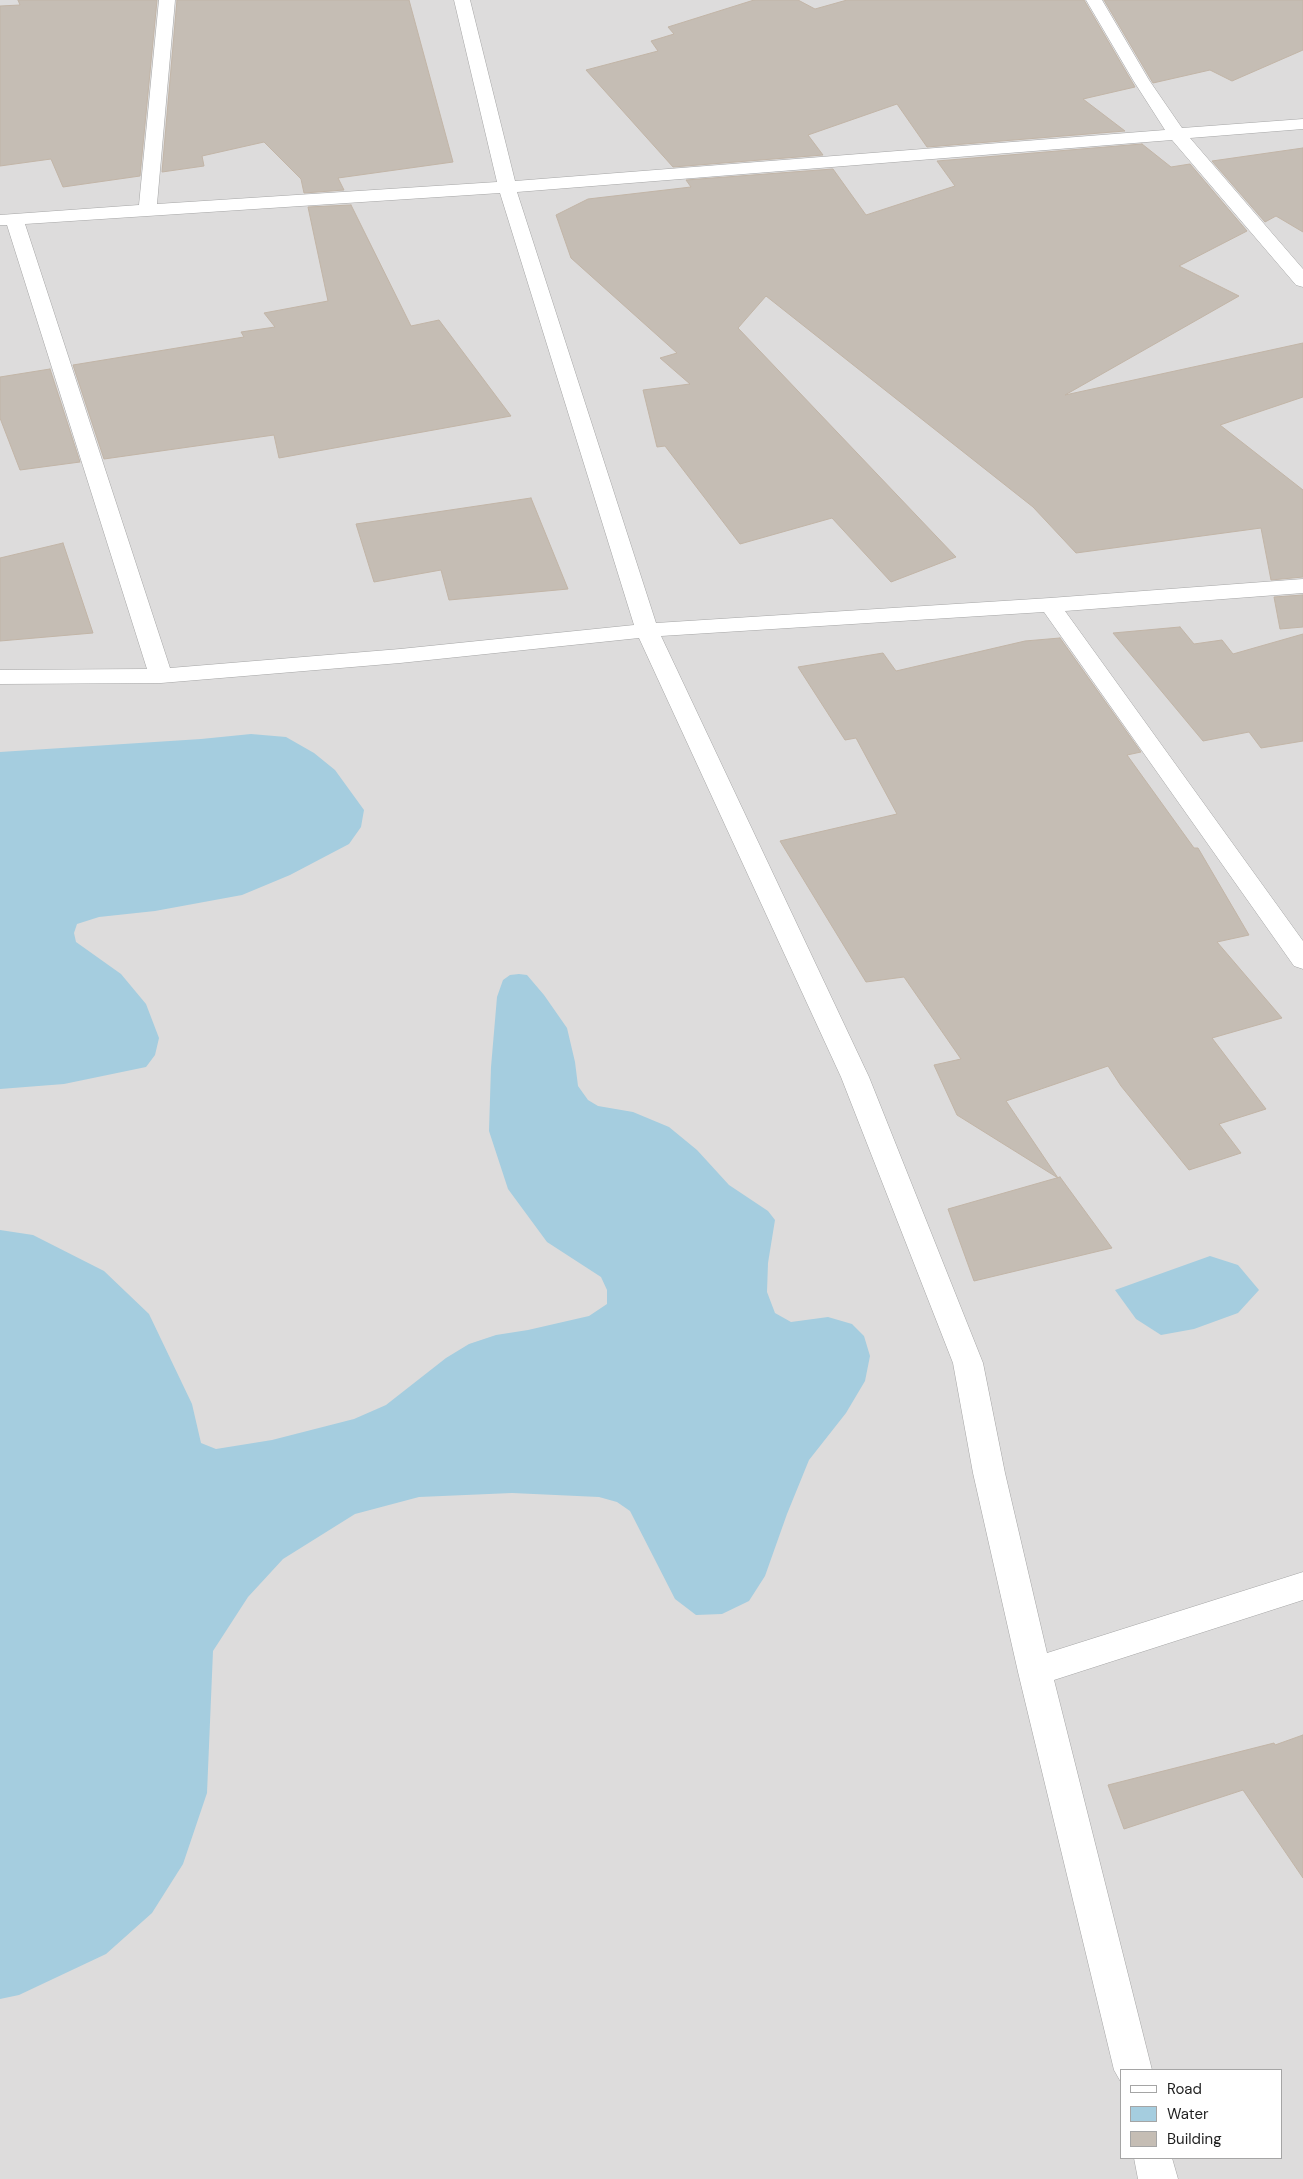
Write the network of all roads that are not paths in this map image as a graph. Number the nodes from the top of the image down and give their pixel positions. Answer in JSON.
{"nodes":[{"id":1,"x":168,"y":0,"type":"edge"},
{"id":2,"x":462,"y":0,"type":"edge"},
{"id":3,"x":1094,"y":0,"type":"edge"},
{"id":4,"x":1303,"y":124,"type":"edge"},
{"id":5,"x":1178,"y":134,"type":"junction"},
{"id":6,"x":506,"y":187,"type":"junction"},
{"id":7,"x":148,"y":209,"type":"junction"},
{"id":8,"x":7,"y":220,"type":"edge"},
{"id":9,"x":1303,"y":281,"type":"edge"},
{"id":10,"x":1303,"y":586,"type":"edge"},
{"id":11,"x":1050,"y":605,"type":"junction"},
{"id":12,"x":647,"y":630,"type":"junction"},
{"id":13,"x":161,"y":676,"type":"junction"},
{"id":14,"x":0,"y":677,"type":"edge"},
{"id":15,"x":1303,"y":960,"type":"edge"},
{"id":16,"x":1303,"y":1586,"type":"edge"},
{"id":17,"x":1035,"y":1672,"type":"junction"},
{"id":18,"x":1133,"y":2069,"type":"edge"},
{"id":19,"x":1154,"y":2159,"type":"edge"},
{"id":20,"x":1158,"y":2179,"type":"edge"}],
"edges":[{"from":1,"to":7,"type":"street"},
{"from":2,"to":6,"type":"street"},
{"from":3,"to":5,"type":"street"},
{"from":4,"to":5,"type":"street"},
{"from":5,"to":6,"type":"street"},
{"from":5,"to":9,"type":"street"},
{"from":6,"to":7,"type":"street"},
{"from":6,"to":12,"type":"street"},
{"from":7,"to":8,"type":"street"},
{"from":8,"to":13,"type":"street"},
{"from":10,"to":11,"type":"street"},
{"from":11,"to":12,"type":"street"},
{"from":11,"to":15,"type":"street"},
{"from":12,"to":13,"type":"street"},
{"from":12,"to":17,"type":"street"},
{"from":13,"to":14,"type":"street"},
{"from":16,"to":17,"type":"street"},
{"from":17,"to":18,"type":"street"},
{"from":19,"to":20,"type":"street"}]}
